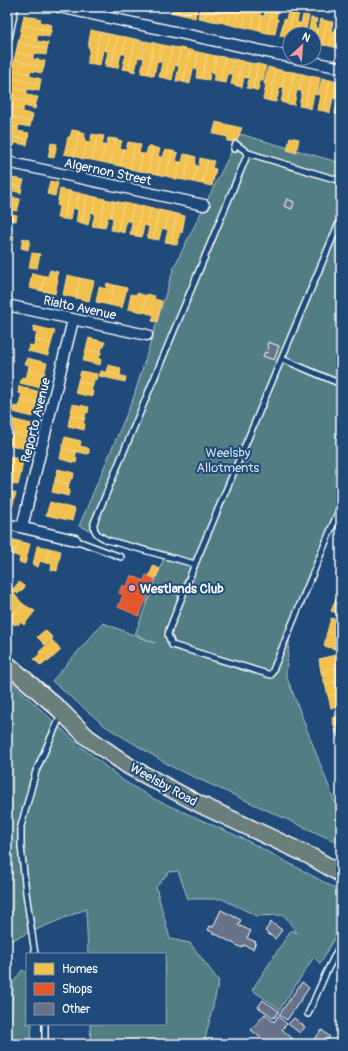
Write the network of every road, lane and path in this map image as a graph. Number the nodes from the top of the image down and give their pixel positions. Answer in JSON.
{"nodes":[{"id":1,"x":13,"y":7,"type":"edge"},
{"id":2,"x":59,"y":7,"type":"edge"},
{"id":3,"x":7,"y":36,"type":"edge"},
{"id":4,"x":282,"y":55,"type":"edge"},
{"id":5,"x":322,"y":64,"type":"edge"},
{"id":6,"x":341,"y":68,"type":"edge"},
{"id":7,"x":234,"y":149,"type":"dead end"},
{"id":8,"x":248,"y":153,"type":"junction"},
{"id":9,"x":7,"y":162,"type":"edge"},
{"id":10,"x":341,"y":181,"type":"edge"},
{"id":11,"x":204,"y":205,"type":"dead end"},
{"id":12,"x":341,"y":218,"type":"edge"},
{"id":13,"x":7,"y":305,"type":"edge"},
{"id":14,"x":72,"y":320,"type":"junction"},
{"id":15,"x":147,"y":335,"type":"dead end"},
{"id":16,"x":282,"y":359,"type":"junction"},
{"id":17,"x":341,"y":384,"type":"edge"},
{"id":18,"x":341,"y":505,"type":"edge"},
{"id":19,"x":7,"y":524,"type":"edge"},
{"id":20,"x":22,"y":527,"type":"junction"},
{"id":21,"x":75,"y":540,"type":"joint"},
{"id":22,"x":121,"y":557,"type":"dead end"},
{"id":23,"x":195,"y":564,"type":"junction"},
{"id":24,"x":7,"y":664,"type":"edge"},
{"id":25,"x":62,"y":713,"type":"junction"},
{"id":26,"x":341,"y":874,"type":"edge"},
{"id":27,"x":341,"y":943,"type":"edge"},
{"id":28,"x":35,"y":953,"type":"edge"},
{"id":29,"x":308,"y":1014,"type":"dead end"},
{"id":30,"x":45,"y":1025,"type":"edge"},
{"id":31,"x":45,"y":1044,"type":"edge"}],
"edges":[{"from":1,"to":3,"type":"street"},
{"from":2,"to":4,"type":"street"},
{"from":5,"to":6,"type":"street"},
{"from":7,"to":8,"type":"lane"},
{"from":8,"to":10,"type":"lane"},
{"from":8,"to":23,"type":"lane"},
{"from":9,"to":11,"type":"street","name":"Algernon Street"},
{"from":12,"to":16,"type":"lane"},
{"from":13,"to":14,"type":"street","name":"Rialto Avenue"},
{"from":14,"to":15,"type":"street","name":"Rialto Avenue"},
{"from":14,"to":20,"type":"street","name":"Reporto Avenue"},
{"from":16,"to":17,"type":"lane"},
{"from":16,"to":23,"type":"lane"},
{"from":18,"to":23,"type":"lane"},
{"from":19,"to":20,"type":"street"},
{"from":20,"to":21,"type":"street"},
{"from":21,"to":22,"type":"lane"},
{"from":24,"to":25,"type":"main road","name":"Weelsby Road"},
{"from":25,"to":26,"type":"main road","name":"Weelsby Road"},
{"from":25,"to":28,"type":"lane"},
{"from":27,"to":29,"type":"lane"},
{"from":30,"to":31,"type":"lane"}]}
